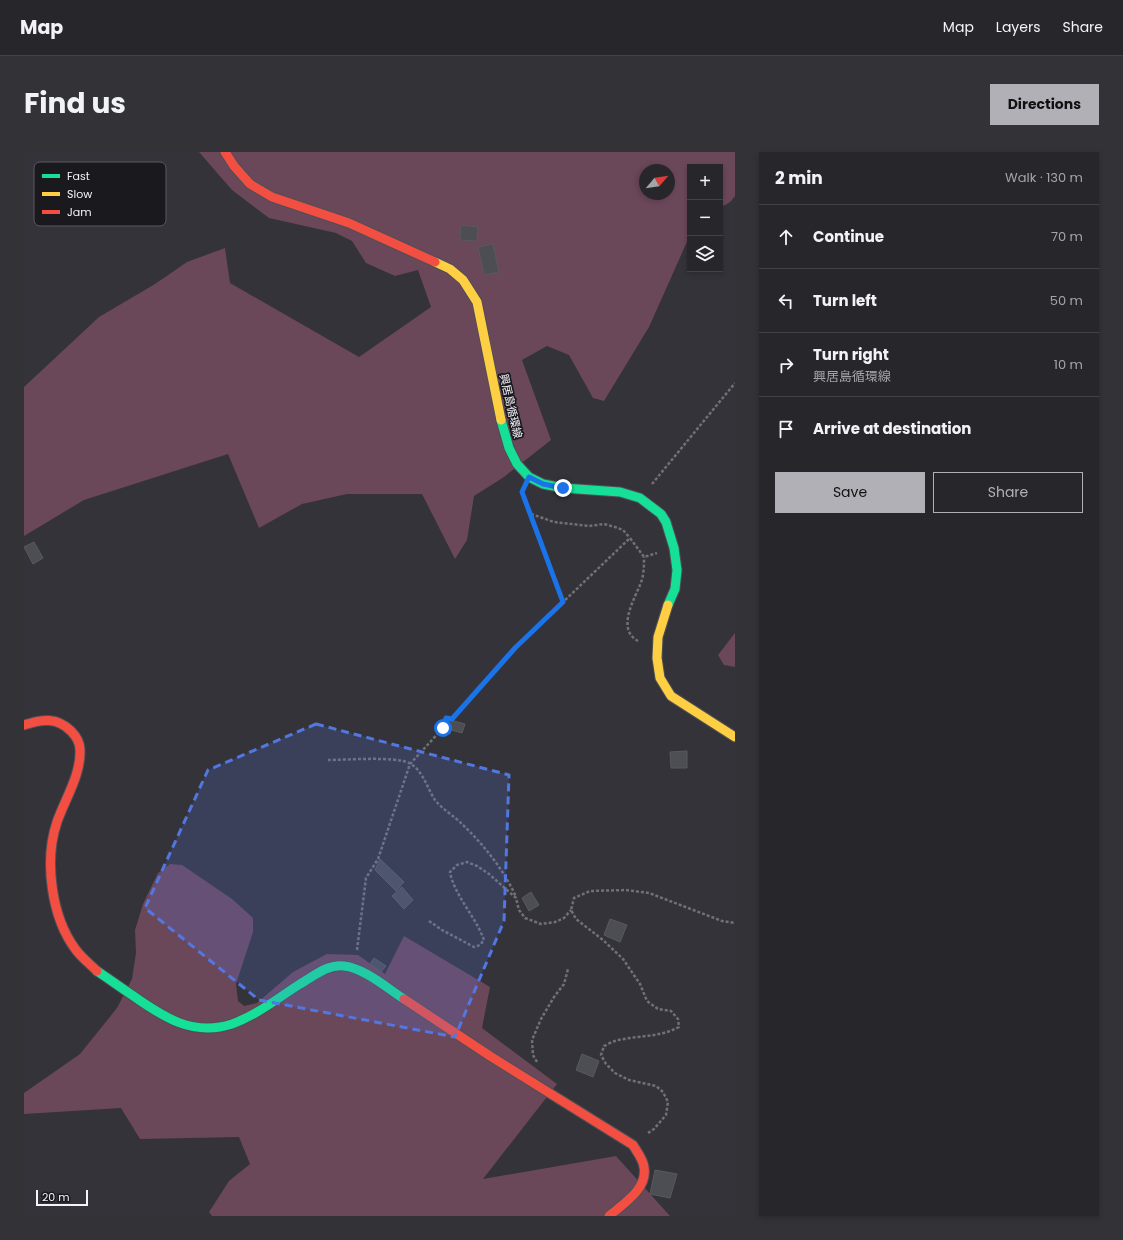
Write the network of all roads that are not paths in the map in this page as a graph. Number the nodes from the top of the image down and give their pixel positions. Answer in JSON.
{"nodes":[{"id":1,"x":225,"y":152,"type":"edge"},
{"id":2,"x":24,"y":725,"type":"edge"},
{"id":3,"x":735,"y":737,"type":"edge"},
{"id":4,"x":609,"y":1216,"type":"edge"}],
"edges":[{"from":1,"to":3,"type":"street","name":"興居島循環線"},
{"from":2,"to":4,"type":"street"}]}
